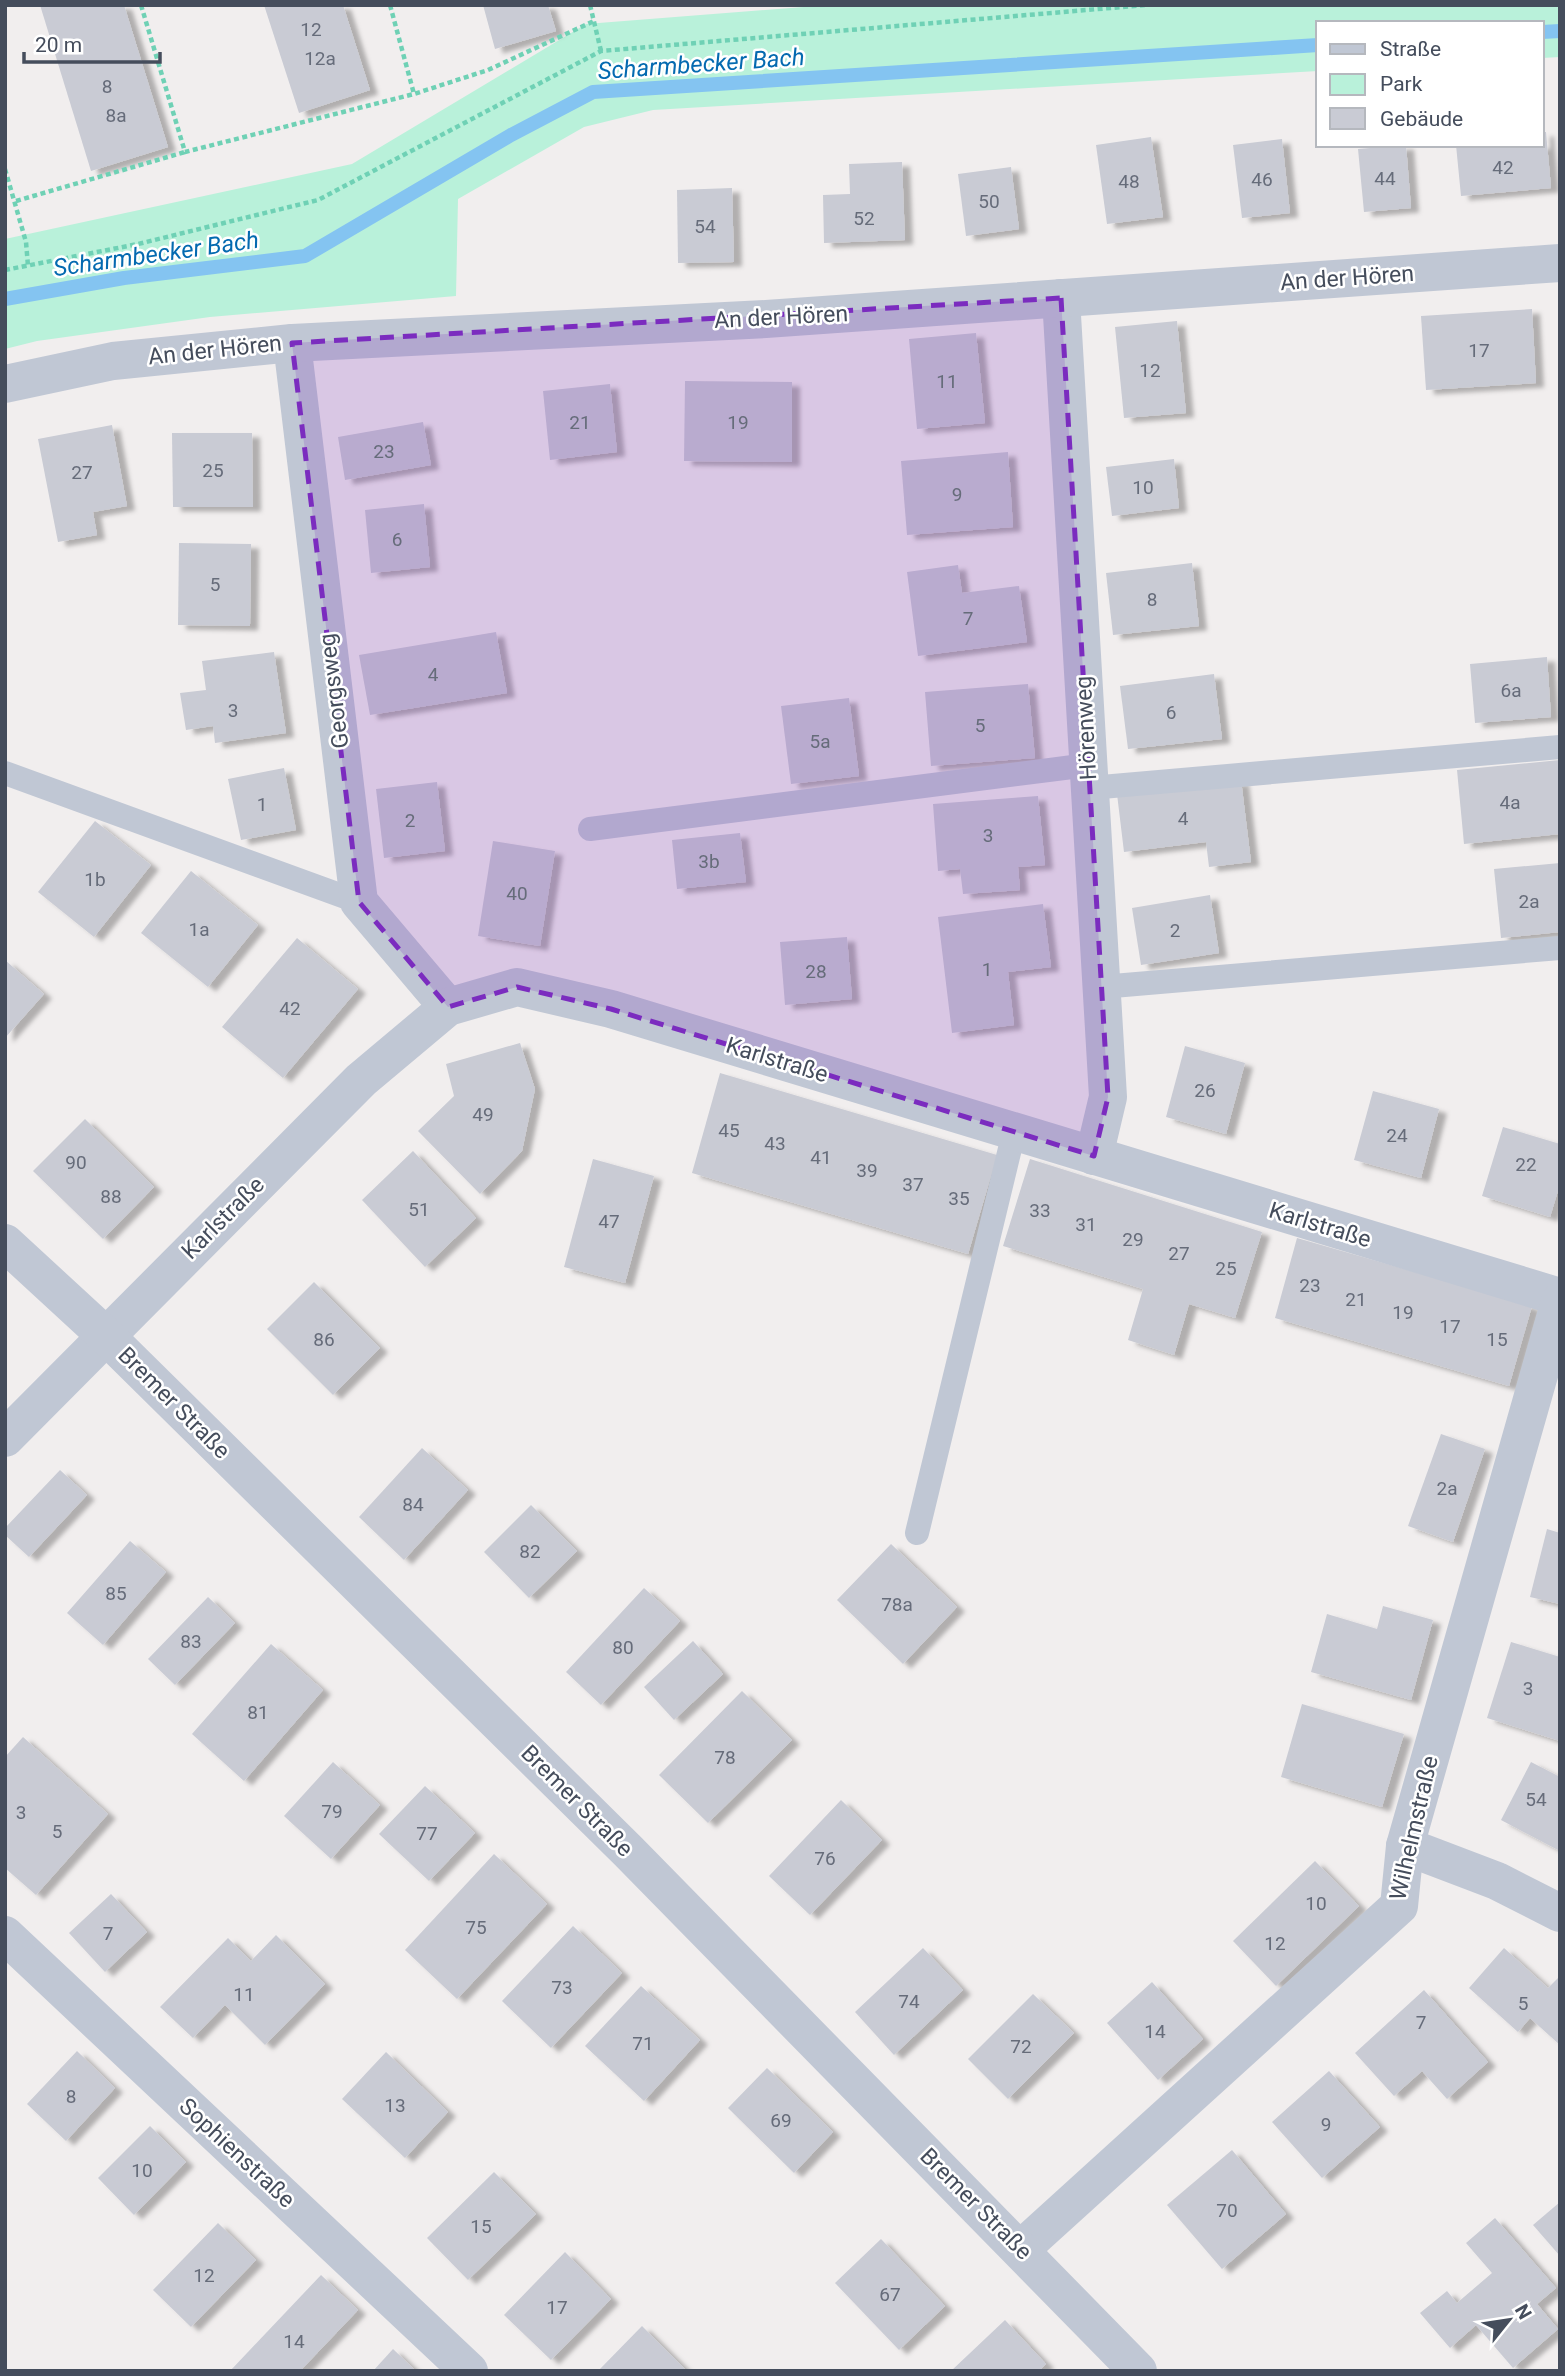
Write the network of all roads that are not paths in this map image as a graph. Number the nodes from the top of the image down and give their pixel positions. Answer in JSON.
{"nodes":[{"id":1,"x":1560,"y":263,"type":"edge"},
{"id":2,"x":1061,"y":299,"type":"junction"},
{"id":3,"x":292,"y":342,"type":"junction"},
{"id":4,"x":5,"y":384,"type":"edge"},
{"id":5,"x":1560,"y":747,"type":"edge"},
{"id":6,"x":5,"y":773,"type":"edge"},
{"id":7,"x":1089,"y":776,"type":"junction"},
{"id":8,"x":590,"y":830,"type":"dead end"},
{"id":9,"x":359,"y":902,"type":"junction"},
{"id":10,"x":1560,"y":948,"type":"edge"},
{"id":11,"x":1101,"y":987,"type":"junction"},
{"id":12,"x":448,"y":1007,"type":"junction"},
{"id":13,"x":1014,"y":1132,"type":"junction"},
{"id":14,"x":1094,"y":1156,"type":"junction"},
{"id":15,"x":5,"y":1243,"type":"edge"},
{"id":16,"x":1560,"y":1299,"type":"edge"},
{"id":17,"x":106,"y":1336,"type":"junction"},
{"id":18,"x":5,"y":1438,"type":"edge"},
{"id":19,"x":917,"y":1533,"type":"dead end"},
{"id":20,"x":1405,"y":1846,"type":"junction"},
{"id":21,"x":1560,"y":1913,"type":"edge"},
{"id":22,"x":5,"y":1935,"type":"edge"},
{"id":23,"x":1021,"y":2249,"type":"junction"},
{"id":24,"x":469,"y":2371,"type":"edge"},
{"id":25,"x":1138,"y":2371,"type":"edge"}],
"edges":[{"from":1,"to":2,"type":"street","name":"An der Hören"},
{"from":2,"to":3,"type":"street","name":"An der Hören"},
{"from":2,"to":7,"type":"street","name":"Hörenweg"},
{"from":3,"to":4,"type":"street","name":"An der Hören"},
{"from":3,"to":9,"type":"street","name":"Georgsweg"},
{"from":5,"to":7,"type":"lane"},
{"from":6,"to":9,"type":"lane"},
{"from":7,"to":8,"type":"lane"},
{"from":7,"to":11,"type":"street","name":"Hörenweg"},
{"from":9,"to":12,"type":"street"},
{"from":10,"to":11,"type":"lane"},
{"from":11,"to":14,"type":"street","name":"Hörenweg"},
{"from":12,"to":13,"type":"street","name":"Karlstraße"},
{"from":12,"to":17,"type":"street","name":"Karlstraße"},
{"from":13,"to":14,"type":"street","name":"Karlstraße"},
{"from":13,"to":19,"type":"lane"},
{"from":14,"to":16,"type":"street","name":"Karlstraße"},
{"from":15,"to":17,"type":"street","name":"Bremer Straße"},
{"from":16,"to":20,"type":"street","name":"Wilhelmstraße"},
{"from":17,"to":18,"type":"street","name":"Karlstraße"},
{"from":17,"to":23,"type":"street","name":"Bremer Straße"},
{"from":20,"to":21,"type":"street"},
{"from":20,"to":23,"type":"street","name":"Wilhelmstraße"},
{"from":22,"to":24,"type":"street","name":"Sophienstraße"},
{"from":23,"to":25,"type":"street","name":"Bremer Straße"}]}
